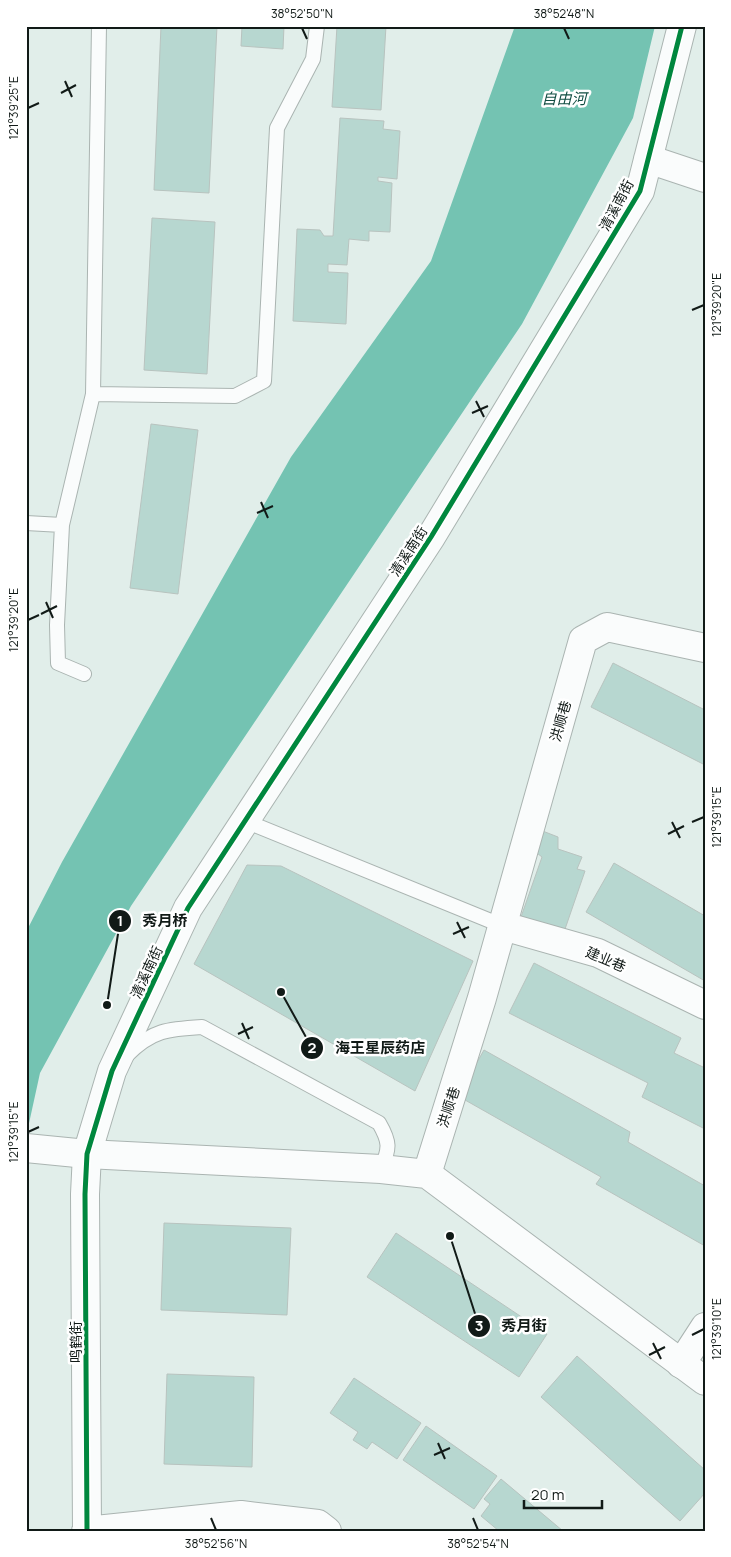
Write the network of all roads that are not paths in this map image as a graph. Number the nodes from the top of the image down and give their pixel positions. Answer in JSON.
{"nodes":[{"id":1,"x":99,"y":26,"type":"edge"},
{"id":2,"x":316,"y":26,"type":"edge"},
{"id":3,"x":682,"y":26,"type":"edge"},
{"id":4,"x":648,"y":159,"type":"junction"},
{"id":5,"x":705,"y":178,"type":"edge"},
{"id":6,"x":93,"y":394,"type":"junction"},
{"id":7,"x":26,"y":523,"type":"edge"},
{"id":8,"x":62,"y":525,"type":"junction"},
{"id":9,"x":705,"y":648,"type":"edge"},
{"id":10,"x":84,"y":674,"type":"dead end"},
{"id":11,"x":245,"y":821,"type":"junction"},
{"id":12,"x":503,"y":926,"type":"junction"},
{"id":13,"x":705,"y":1005,"type":"edge"},
{"id":14,"x":112,"y":1070,"type":"junction"},
{"id":15,"x":32,"y":1148,"type":"edge"},
{"id":16,"x":87,"y":1154,"type":"junction"},
{"id":17,"x":381,"y":1168,"type":"junction"},
{"id":18,"x":427,"y":1174,"type":"junction"},
{"id":19,"x":705,"y":1327,"type":"edge"},
{"id":20,"x":681,"y":1364,"type":"junction"},
{"id":21,"x":705,"y":1381,"type":"edge"},
{"id":22,"x":241,"y":1523,"type":"edge"},
{"id":23,"x":87,"y":1531,"type":"edge"},
{"id":24,"x":327,"y":1531,"type":"edge"}],
"edges":[{"from":1,"to":6,"type":"lane"},
{"from":2,"to":6,"type":"lane"},
{"from":3,"to":4,"type":"street","name":"清溪南街"},
{"from":4,"to":5,"type":"street"},
{"from":4,"to":11,"type":"street","name":"清溪南街"},
{"from":6,"to":8,"type":"lane"},
{"from":7,"to":8,"type":"lane"},
{"from":8,"to":10,"type":"lane"},
{"from":9,"to":12,"type":"street","name":"洪顺巷"},
{"from":11,"to":12,"type":"lane"},
{"from":11,"to":14,"type":"street","name":"清溪南街"},
{"from":12,"to":13,"type":"street","name":"建业巷"},
{"from":12,"to":18,"type":"street","name":"洪顺巷"},
{"from":14,"to":16,"type":"street","name":"清溪南街"},
{"from":14,"to":17,"type":"lane"},
{"from":15,"to":16,"type":"street"},
{"from":16,"to":17,"type":"street"},
{"from":16,"to":23,"type":"street","name":"鸣鹤街"},
{"from":17,"to":18,"type":"street"},
{"from":18,"to":20,"type":"street"},
{"from":19,"to":20,"type":"street"},
{"from":20,"to":21,"type":"street"},
{"from":22,"to":23,"type":"street"},
{"from":22,"to":24,"type":"street"}]}
